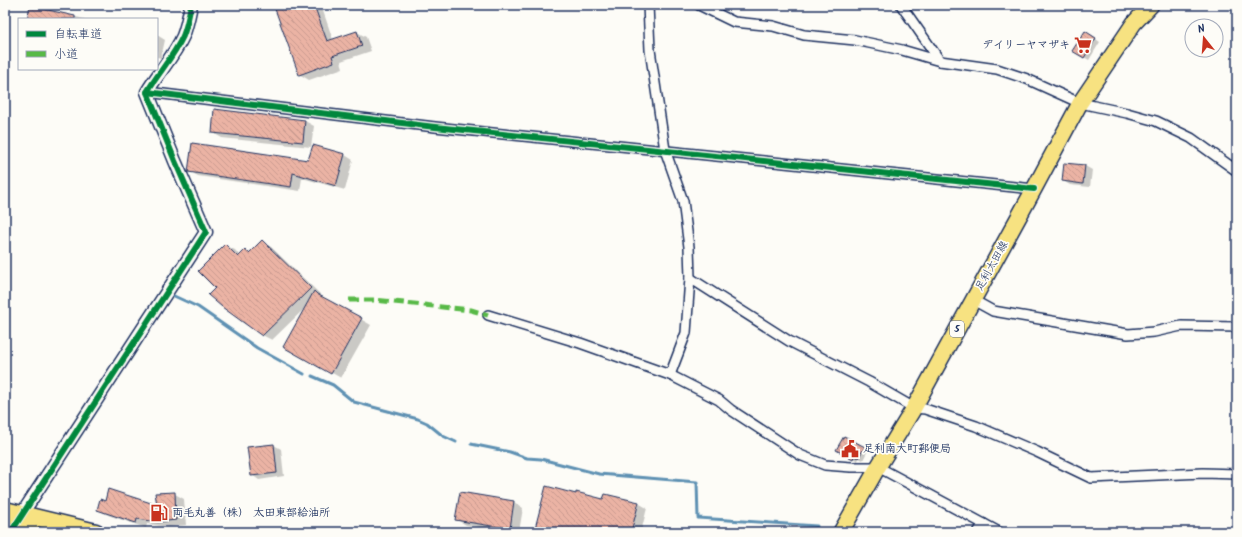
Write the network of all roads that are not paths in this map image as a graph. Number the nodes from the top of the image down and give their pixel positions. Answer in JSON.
{"nodes":[{"id":1,"x":192,"y":5,"type":"edge"},
{"id":2,"x":648,"y":5,"type":"edge"},
{"id":3,"x":699,"y":5,"type":"edge"},
{"id":4,"x":901,"y":5,"type":"edge"},
{"id":5,"x":1151,"y":5,"type":"edge"},
{"id":6,"x":940,"y":61,"type":"junction"},
{"id":7,"x":147,"y":92,"type":"junction"},
{"id":8,"x":1080,"y":103,"type":"junction"},
{"id":9,"x":665,"y":150,"type":"junction"},
{"id":10,"x":1237,"y":171,"type":"edge"},
{"id":11,"x":1034,"y":189,"type":"junction"},
{"id":12,"x":690,"y":278,"type":"junction"},
{"id":13,"x":973,"y":300,"type":"junction"},
{"id":14,"x":488,"y":316,"type":"dead end"},
{"id":15,"x":1237,"y":326,"type":"edge"},
{"id":16,"x":670,"y":375,"type":"junction"},
{"id":17,"x":914,"y":408,"type":"junction"},
{"id":18,"x":878,"y":467,"type":"junction"},
{"id":19,"x":1237,"y":474,"type":"edge"},
{"id":20,"x":5,"y":510,"type":"edge"},
{"id":21,"x":23,"y":514,"type":"junction"},
{"id":22,"x":984,"y":524,"type":"junction"},
{"id":23,"x":10,"y":528,"type":"edge"},
{"id":24,"x":32,"y":532,"type":"edge"},
{"id":25,"x":96,"y":532,"type":"edge"},
{"id":26,"x":841,"y":532,"type":"edge"},
{"id":27,"x":978,"y":532,"type":"edge"},
{"id":28,"x":999,"y":532,"type":"edge"}],
"edges":[{"from":1,"to":7,"type":"street"},
{"from":2,"to":9,"type":"street"},
{"from":3,"to":6,"type":"street"},
{"from":4,"to":6,"type":"street"},
{"from":5,"to":8,"type":"main road","name":"足利太田線","number":"5"},
{"from":6,"to":8,"type":"street"},
{"from":7,"to":9,"type":"street"},
{"from":7,"to":21,"type":"street"},
{"from":8,"to":10,"type":"street"},
{"from":8,"to":11,"type":"main road","name":"足利太田線","number":"5"},
{"from":9,"to":11,"type":"street"},
{"from":9,"to":12,"type":"street"},
{"from":11,"to":13,"type":"main road","name":"足利太田線","number":"5"},
{"from":12,"to":16,"type":"street"},
{"from":12,"to":17,"type":"street"},
{"from":13,"to":15,"type":"street"},
{"from":13,"to":17,"type":"main road","name":"足利太田線","number":"5"},
{"from":14,"to":16,"type":"street"},
{"from":16,"to":18,"type":"street"},
{"from":17,"to":18,"type":"main road","name":"足利太田線","number":"5"},
{"from":17,"to":19,"type":"street"},
{"from":18,"to":22,"type":"street"},
{"from":18,"to":26,"type":"main road","name":"足利太田線","number":"5"},
{"from":20,"to":21,"type":"highway"},
{"from":21,"to":23,"type":"street"},
{"from":21,"to":25,"type":"highway"},
{"from":22,"to":27,"type":"street"},
{"from":22,"to":28,"type":"street"},
{"from":23,"to":24,"type":"highway"}]}
